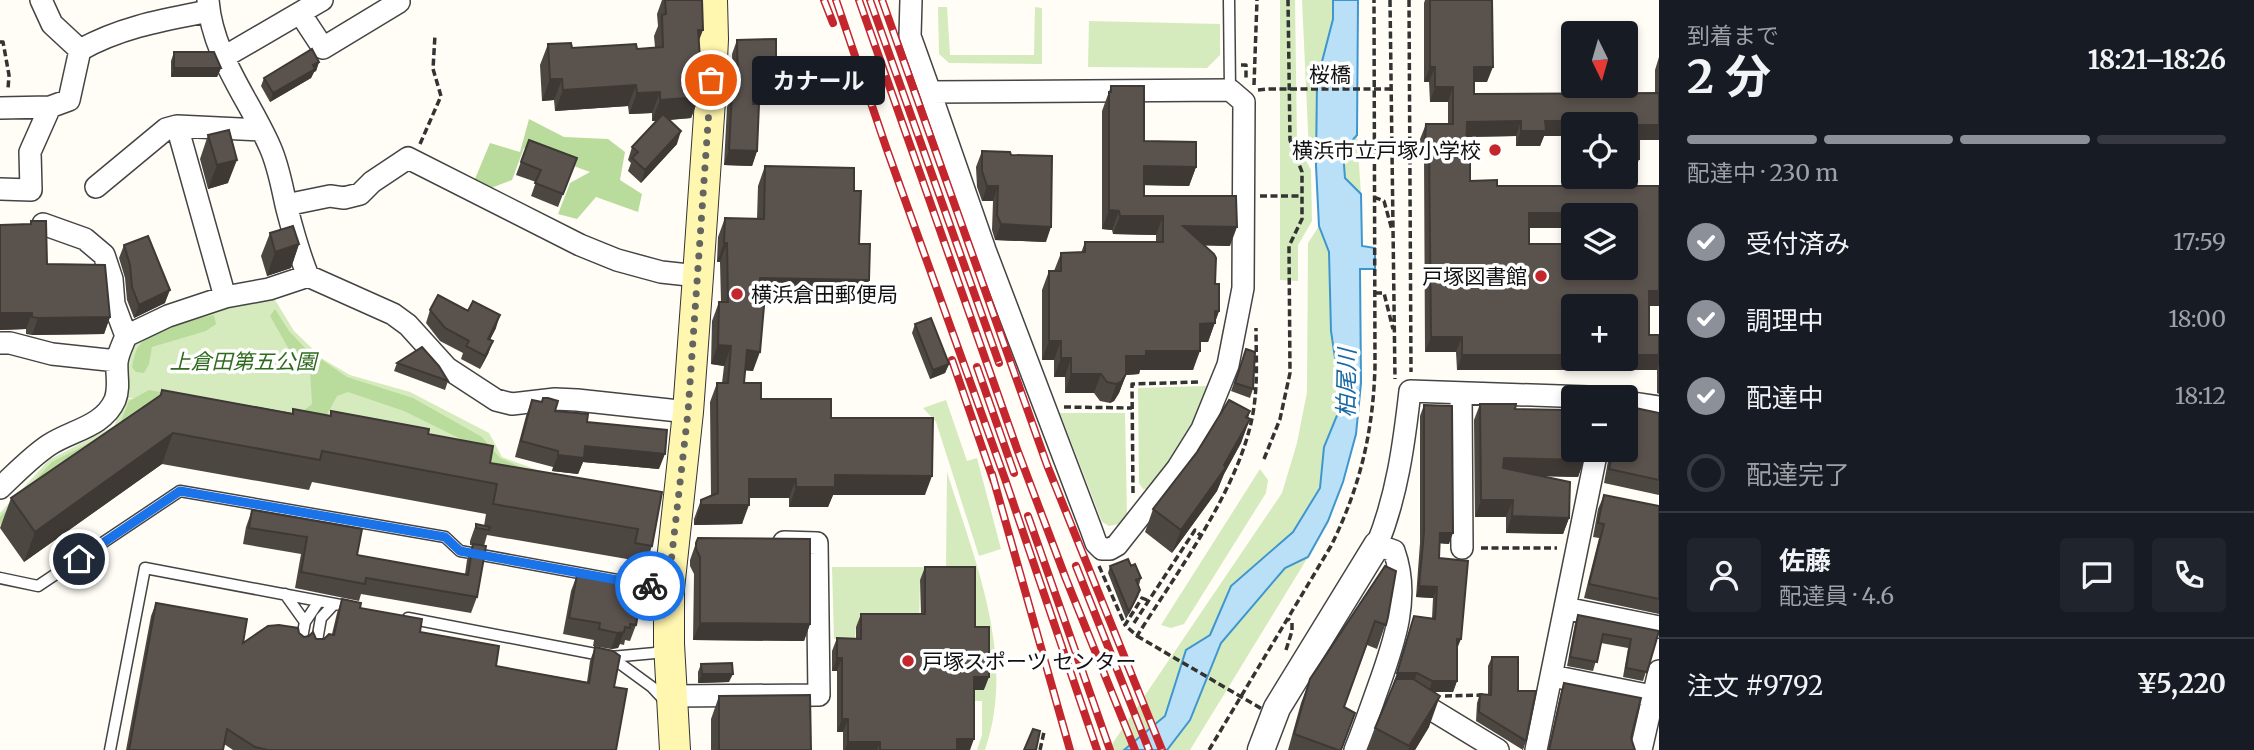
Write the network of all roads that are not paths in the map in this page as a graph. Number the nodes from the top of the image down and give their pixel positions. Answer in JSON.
{"nodes":[{"id":1,"x":41,"y":0,"type":"edge"},
{"id":2,"x":322,"y":0,"type":"edge"},
{"id":3,"x":398,"y":0,"type":"edge"},
{"id":4,"x":712,"y":0,"type":"edge"},
{"id":5,"x":896,"y":0,"type":"edge"},
{"id":6,"x":911,"y":0,"type":"edge"},
{"id":7,"x":1229,"y":0,"type":"edge"},
{"id":8,"x":208,"y":5,"type":"edge"},
{"id":9,"x":300,"y":13,"type":"junction"},
{"id":10,"x":910,"y":36,"type":"junction"},
{"id":11,"x":80,"y":50,"type":"junction"},
{"id":12,"x":223,"y":57,"type":"junction"},
{"id":13,"x":1230,"y":90,"type":"junction"},
{"id":14,"x":930,"y":92,"type":"junction"},
{"id":15,"x":50,"y":107,"type":"junction"},
{"id":16,"x":4,"y":108,"type":"edge"},
{"id":17,"x":177,"y":126,"type":"junction"},
{"id":18,"x":261,"y":130,"type":"junction"},
{"id":19,"x":96,"y":187,"type":"dead end"},
{"id":20,"x":0,"y":189,"type":"edge"},
{"id":21,"x":286,"y":205,"type":"junction"},
{"id":22,"x":43,"y":224,"type":"edge"},
{"id":23,"x":308,"y":276,"type":"junction"},
{"id":24,"x":698,"y":276,"type":"junction"},
{"id":25,"x":225,"y":297,"type":"junction"},
{"id":26,"x":126,"y":336,"type":"junction"},
{"id":27,"x":0,"y":343,"type":"edge"},
{"id":28,"x":117,"y":361,"type":"junction"},
{"id":29,"x":1461,"y":393,"type":"junction"},
{"id":30,"x":1561,"y":396,"type":"edge"},
{"id":31,"x":1638,"y":404,"type":"edge"},
{"id":32,"x":1659,"y":407,"type":"edge"},
{"id":33,"x":688,"y":412,"type":"junction"},
{"id":34,"x":1595,"y":462,"type":"edge"},
{"id":35,"x":0,"y":488,"type":"edge"},
{"id":36,"x":1588,"y":494,"type":"junction"},
{"id":37,"x":1611,"y":498,"type":"edge"},
{"id":38,"x":764,"y":542,"type":"edge"},
{"id":39,"x":1377,"y":545,"type":"junction"},
{"id":40,"x":1462,"y":548,"type":"road end"},
{"id":41,"x":0,"y":578,"type":"edge"},
{"id":42,"x":668,"y":589,"type":"junction"},
{"id":43,"x":285,"y":594,"type":"junction"},
{"id":44,"x":319,"y":601,"type":"junction"},
{"id":45,"x":334,"y":604,"type":"junction"},
{"id":46,"x":1565,"y":608,"type":"junction"},
{"id":47,"x":360,"y":609,"type":"edge"},
{"id":48,"x":400,"y":616,"type":"edge"},
{"id":49,"x":305,"y":622,"type":"junction"},
{"id":50,"x":1659,"y":627,"type":"edge"},
{"id":51,"x":301,"y":643,"type":"edge"},
{"id":52,"x":668,"y":644,"type":"junction"},
{"id":53,"x":316,"y":646,"type":"edge"},
{"id":54,"x":611,"y":657,"type":"junction"},
{"id":55,"x":1659,"y":671,"type":"edge"},
{"id":56,"x":1552,"y":676,"type":"junction"},
{"id":57,"x":1652,"y":696,"type":"junction"},
{"id":58,"x":1374,"y":697,"type":"junction"},
{"id":59,"x":672,"y":707,"type":"junction"},
{"id":60,"x":110,"y":750,"type":"edge"},
{"id":61,"x":675,"y":750,"type":"edge"},
{"id":62,"x":1261,"y":750,"type":"edge"},
{"id":63,"x":1355,"y":750,"type":"edge"},
{"id":64,"x":1498,"y":750,"type":"edge"},
{"id":65,"x":1536,"y":750,"type":"edge"},
{"id":66,"x":1641,"y":750,"type":"edge"}],
"edges":[{"from":1,"to":11,"type":"street"},
{"from":2,"to":9,"type":"street"},
{"from":3,"to":9,"type":"street"},
{"from":4,"to":24,"type":"main road"},
{"from":5,"to":10,"type":"street"},
{"from":6,"to":10,"type":"street"},
{"from":7,"to":13,"type":"lane"},
{"from":8,"to":11,"type":"street"},
{"from":8,"to":12,"type":"street"},
{"from":9,"to":12,"type":"street"},
{"from":10,"to":14,"type":"street"},
{"from":11,"to":15,"type":"street"},
{"from":12,"to":18,"type":"street"},
{"from":13,"to":14,"type":"street"},
{"from":13,"to":14,"type":"street"},
{"from":15,"to":16,"type":"street"},
{"from":15,"to":20,"type":"street"},
{"from":17,"to":18,"type":"street"},
{"from":17,"to":19,"type":"street"},
{"from":17,"to":25,"type":"street"},
{"from":18,"to":21,"type":"street"},
{"from":21,"to":23,"type":"street"},
{"from":21,"to":24,"type":"street"},
{"from":22,"to":26,"type":"street"},
{"from":23,"to":25,"type":"street"},
{"from":23,"to":33,"type":"street"},
{"from":24,"to":33,"type":"main road"},
{"from":25,"to":26,"type":"street"},
{"from":26,"to":28,"type":"street"},
{"from":27,"to":28,"type":"street"},
{"from":28,"to":35,"type":"street"},
{"from":29,"to":30,"type":"street"},
{"from":29,"to":39,"type":"street"},
{"from":29,"to":40,"type":"street"},
{"from":31,"to":32,"type":"street"},
{"from":33,"to":42,"type":"main road"},
{"from":34,"to":36,"type":"street"},
{"from":36,"to":37,"type":"street"},
{"from":36,"to":46,"type":"street"},
{"from":38,"to":59,"type":"street"},
{"from":39,"to":58,"type":"street"},
{"from":39,"to":62,"type":"street"},
{"from":41,"to":42,"type":"lane"},
{"from":42,"to":52,"type":"main road"},
{"from":43,"to":44,"type":"lane"},
{"from":43,"to":49,"type":"lane"},
{"from":43,"to":60,"type":"lane"},
{"from":44,"to":45,"type":"lane"},
{"from":44,"to":49,"type":"lane"},
{"from":45,"to":47,"type":"lane"},
{"from":45,"to":53,"type":"lane"},
{"from":46,"to":50,"type":"street"},
{"from":46,"to":56,"type":"street"},
{"from":48,"to":54,"type":"lane"},
{"from":49,"to":51,"type":"lane"},
{"from":52,"to":54,"type":"lane"},
{"from":52,"to":59,"type":"main road"},
{"from":54,"to":59,"type":"lane"},
{"from":55,"to":57,"type":"street"},
{"from":56,"to":57,"type":"street"},
{"from":56,"to":65,"type":"street"},
{"from":57,"to":66,"type":"street"},
{"from":58,"to":63,"type":"street"},
{"from":58,"to":64,"type":"street"},
{"from":59,"to":61,"type":"main road"}]}
